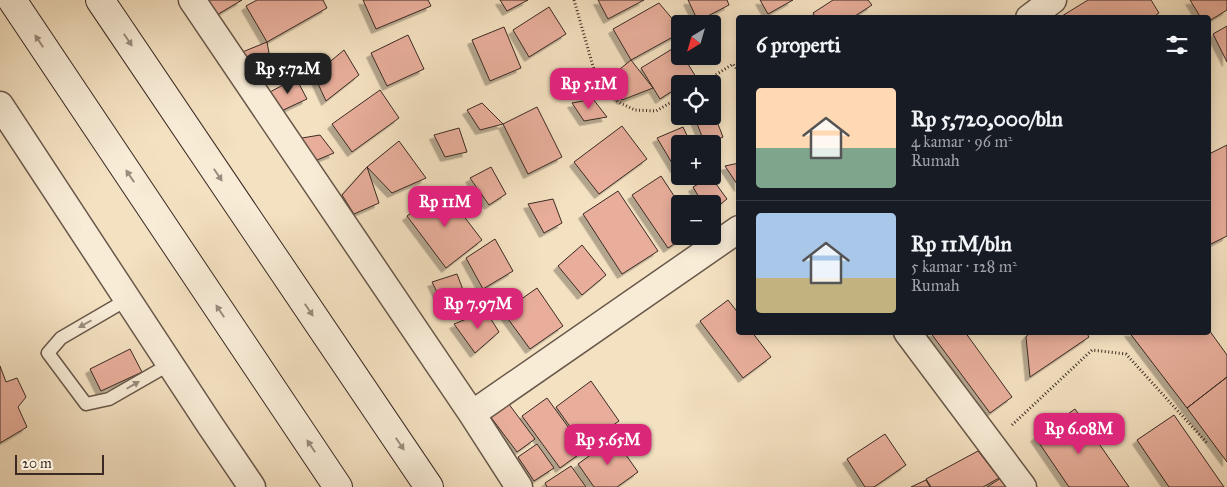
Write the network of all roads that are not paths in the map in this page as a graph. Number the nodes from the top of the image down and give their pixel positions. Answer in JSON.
{"nodes":[{"id":1,"x":12,"y":0,"type":"edge"},
{"id":2,"x":100,"y":0,"type":"edge"},
{"id":3,"x":192,"y":0,"type":"edge"},
{"id":4,"x":1053,"y":0,"type":"edge"},
{"id":5,"x":1033,"y":15,"type":"edge"},
{"id":6,"x":0,"y":105,"type":"edge"},
{"id":7,"x":736,"y":231,"type":"edge"},
{"id":8,"x":128,"y":299,"type":"junction"},
{"id":9,"x":909,"y":335,"type":"edge"},
{"id":10,"x":170,"y":364,"type":"junction"},
{"id":11,"x":472,"y":414,"type":"junction"},
{"id":12,"x":252,"y":487,"type":"edge"},
{"id":13,"x":338,"y":487,"type":"edge"},
{"id":14,"x":429,"y":487,"type":"edge"},
{"id":15,"x":519,"y":487,"type":"edge"},
{"id":16,"x":1023,"y":487,"type":"edge"}],
"edges":[{"from":13,"to":1,"type":"main road","one_way":true},
{"from":2,"to":14,"type":"main road","one_way":true},
{"from":3,"to":11,"type":"street"},
{"from":4,"to":5,"type":"street"},
{"from":6,"to":8,"type":"street"},
{"from":7,"to":11,"type":"street"},
{"from":8,"to":10,"type":"street"},
{"from":8,"to":10,"type":"lane","one_way":true},
{"from":9,"to":16,"type":"street"},
{"from":10,"to":12,"type":"street"},
{"from":11,"to":15,"type":"street"}]}
